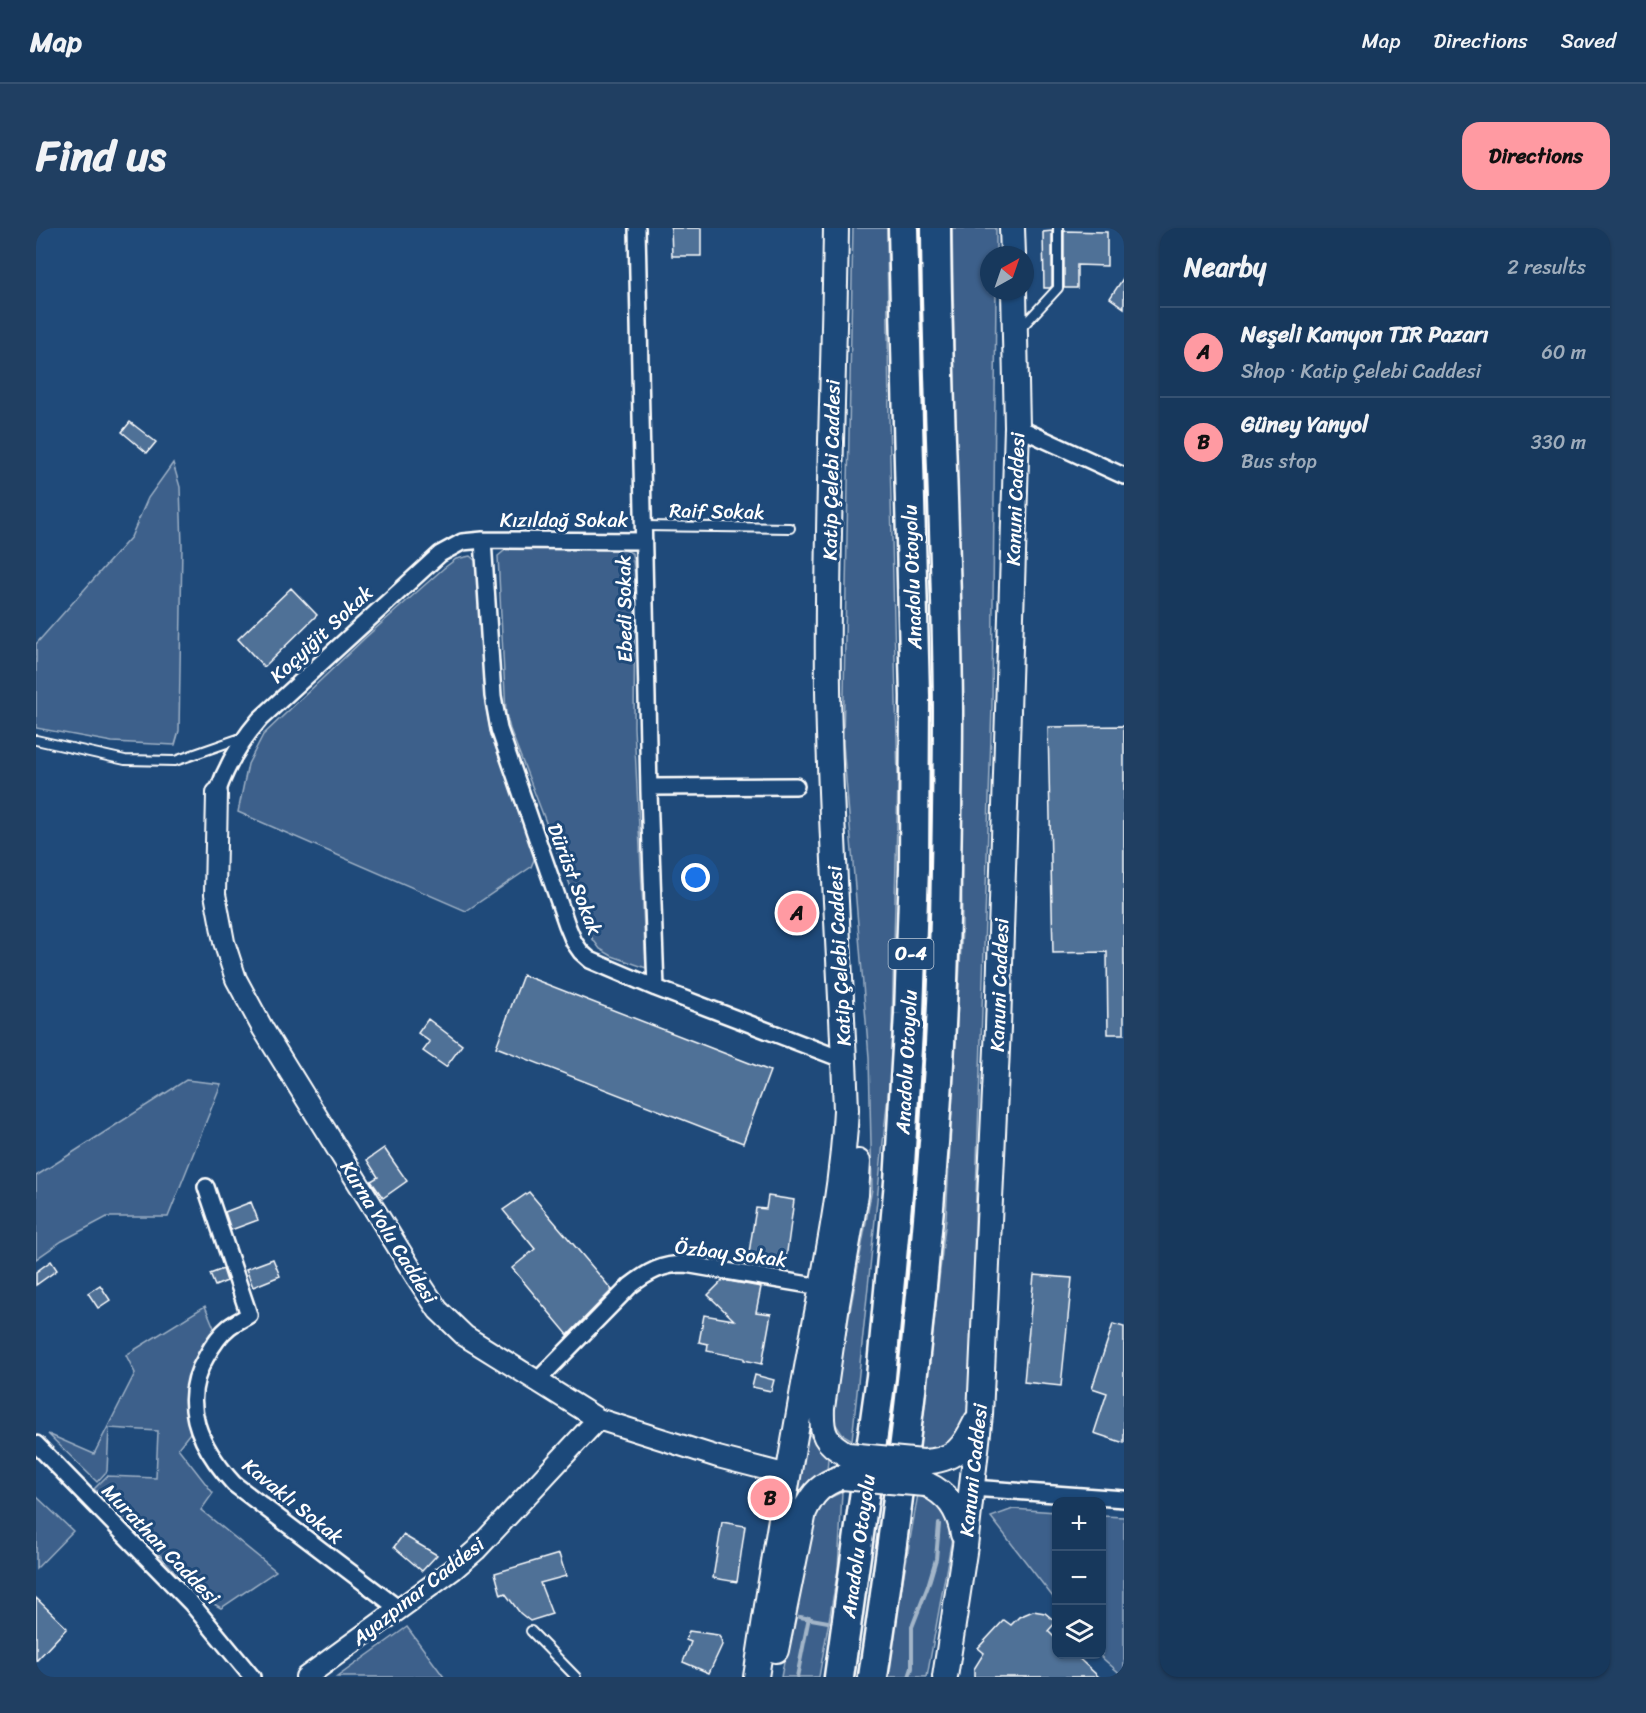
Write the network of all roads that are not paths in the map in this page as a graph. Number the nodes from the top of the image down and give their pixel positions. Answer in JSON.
{"nodes":[{"id":1,"x":637,"y":228,"type":"edge"},
{"id":2,"x":836,"y":228,"type":"edge"},
{"id":3,"x":903,"y":228,"type":"edge"},
{"id":4,"x":936,"y":228,"type":"edge"},
{"id":5,"x":1012,"y":228,"type":"edge"},
{"id":6,"x":1058,"y":228,"type":"edge"},
{"id":7,"x":1013,"y":246,"type":"edge"},
{"id":8,"x":1014,"y":300,"type":"edge"},
{"id":9,"x":1016,"y":334,"type":"junction"},
{"id":10,"x":1017,"y":427,"type":"junction"},
{"id":11,"x":1124,"y":476,"type":"edge"},
{"id":12,"x":790,"y":528,"type":"dead end"},
{"id":13,"x":644,"y":534,"type":"junction"},
{"id":14,"x":483,"y":540,"type":"junction"},
{"id":15,"x":245,"y":736,"type":"junction"},
{"id":16,"x":36,"y":740,"type":"edge"},
{"id":17,"x":796,"y":786,"type":"dead end"},
{"id":18,"x":830,"y":786,"type":"junction"},
{"id":19,"x":649,"y":787,"type":"junction"},
{"id":20,"x":217,"y":793,"type":"joint"},
{"id":21,"x":656,"y":988,"type":"junction"},
{"id":22,"x":844,"y":1060,"type":"junction"},
{"id":23,"x":206,"y":1187,"type":"dead end"},
{"id":24,"x":821,"y":1287,"type":"junction"},
{"id":25,"x":537,"y":1382,"type":"junction"},
{"id":26,"x":980,"y":1415,"type":"junction"},
{"id":27,"x":598,"y":1419,"type":"junction"},
{"id":28,"x":36,"y":1444,"type":"edge"},
{"id":29,"x":845,"y":1466,"type":"junction"},
{"id":30,"x":924,"y":1473,"type":"junction"},
{"id":31,"x":788,"y":1475,"type":"junction"},
{"id":32,"x":972,"y":1488,"type":"junction"},
{"id":33,"x":1124,"y":1499,"type":"edge"},
{"id":34,"x":965,"y":1546,"type":"junction"},
{"id":35,"x":399,"y":1609,"type":"junction"},
{"id":36,"x":531,"y":1631,"type":"dead end"},
{"id":37,"x":252,"y":1677,"type":"edge"},
{"id":38,"x":306,"y":1677,"type":"edge"},
{"id":39,"x":576,"y":1677,"type":"edge"},
{"id":40,"x":756,"y":1677,"type":"edge"},
{"id":41,"x":771,"y":1677,"type":"edge"},
{"id":42,"x":839,"y":1677,"type":"edge"},
{"id":43,"x":873,"y":1677,"type":"edge"},
{"id":44,"x":945,"y":1677,"type":"edge"}],
"edges":[{"from":1,"to":13,"type":"street","name":"Ebedi Sokak"},
{"from":2,"to":18,"type":"main road","name":"Katip Çelebi Caddesi"},
{"from":3,"to":42,"type":"highway","name":"Anadolu Otoyolu","number":"O-4"},
{"from":4,"to":43,"type":"highway","name":"Anadolu Otoyolu","number":"O-4"},
{"from":5,"to":7,"type":"main road"},
{"from":6,"to":9,"type":"lane"},
{"from":8,"to":9,"type":"main road","name":"Kanuni Caddesi"},
{"from":9,"to":10,"type":"main road","name":"Kanuni Caddesi"},
{"from":10,"to":11,"type":"street"},
{"from":10,"to":26,"type":"main road","name":"Kanuni Caddesi"},
{"from":12,"to":13,"type":"lane","name":"Raif Sokak"},
{"from":13,"to":14,"type":"street","name":"Kızıldağ Sokak"},
{"from":13,"to":19,"type":"street","name":"Ebedi Sokak"},
{"from":14,"to":15,"type":"street","name":"Koçyiğit Sokak"},
{"from":14,"to":21,"type":"street","name":"Dürüst Sokak"},
{"from":15,"to":16,"type":"lane"},
{"from":15,"to":20,"type":"street","name":"Koçyiğit Sokak"},
{"from":17,"to":19,"type":"street"},
{"from":18,"to":22,"type":"main road","name":"Katip Çelebi Caddesi"},
{"from":18,"to":29,"type":"main road"},
{"from":19,"to":21,"type":"street","name":"Ebedi Sokak"},
{"from":20,"to":25,"type":"street","name":"Kurna Yolu Caddesi"},
{"from":21,"to":22,"type":"street","name":"Dürüst Sokak"},
{"from":22,"to":24,"type":"main road","name":"Katip Çelebi Caddesi"},
{"from":23,"to":35,"type":"street","name":"Kavaklı Sokak"},
{"from":24,"to":25,"type":"street","name":"Özbay Sokak"},
{"from":24,"to":31,"type":"main road","name":"Katip Çelebi Caddesi"},
{"from":25,"to":27,"type":"street","name":"Kurna Yolu Caddesi"},
{"from":26,"to":30,"type":"main road"},
{"from":26,"to":32,"type":"main road","name":"Kanuni Caddesi"},
{"from":27,"to":31,"type":"street","name":"Kurna Yolu Caddesi"},
{"from":27,"to":35,"type":"street","name":"Ayazpınar Caddesi"},
{"from":28,"to":37,"type":"street","name":"Murathan Caddesi"},
{"from":29,"to":30,"type":"main road","bridge":true},
{"from":29,"to":41,"type":"main road"},
{"from":30,"to":34,"type":"main road"},
{"from":31,"to":40,"type":"main road","name":"Katip Çelebi Caddesi"},
{"from":32,"to":33,"type":"street"},
{"from":32,"to":34,"type":"main road","name":"Kanuni Caddesi"},
{"from":34,"to":44,"type":"main road","name":"Kanuni Caddesi"},
{"from":35,"to":38,"type":"street","name":"Ayazpınar Caddesi"},
{"from":36,"to":39,"type":"lane"}]}
